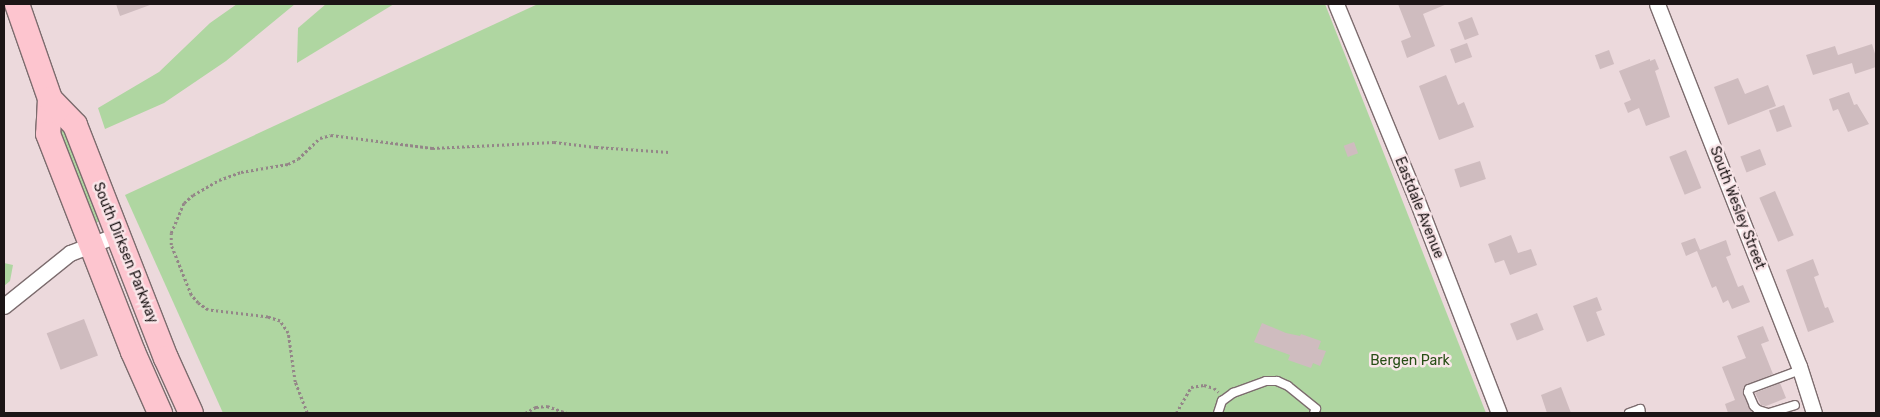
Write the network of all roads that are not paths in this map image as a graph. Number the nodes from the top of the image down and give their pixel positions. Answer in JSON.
{"nodes":[{"id":1,"x":17,"y":4,"type":"edge"},
{"id":2,"x":1336,"y":4,"type":"edge"},
{"id":3,"x":1657,"y":4,"type":"edge"},
{"id":4,"x":50,"y":98,"type":"junction"},
{"id":5,"x":117,"y":235,"type":"junction"},
{"id":6,"x":91,"y":245,"type":"junction"},
{"id":7,"x":4,"y":306,"type":"edge"},
{"id":8,"x":1800,"y":370,"type":"junction"},
{"id":9,"x":1794,"y":405,"type":"dead end"},
{"id":10,"x":160,"y":413,"type":"edge"},
{"id":11,"x":191,"y":413,"type":"edge"},
{"id":12,"x":1218,"y":413,"type":"edge"},
{"id":13,"x":1314,"y":413,"type":"edge"},
{"id":14,"x":1500,"y":413,"type":"edge"},
{"id":15,"x":1629,"y":413,"type":"edge"},
{"id":16,"x":1641,"y":413,"type":"edge"},
{"id":17,"x":1769,"y":413,"type":"edge"},
{"id":18,"x":1814,"y":413,"type":"edge"}],
"edges":[{"from":1,"to":4,"type":"main road","name":"South Dirksen Parkway"},
{"from":2,"to":14,"type":"street","name":"Eastdale Avenue"},
{"from":3,"to":8,"type":"street","name":"South Wesley Street"},
{"from":4,"to":5,"type":"main road","name":"South Dirksen Parkway"},
{"from":4,"to":6,"type":"main road","name":"South Dirksen Parkway"},
{"from":5,"to":6,"type":"street"},
{"from":5,"to":11,"type":"main road","name":"South Dirksen Parkway"},
{"from":6,"to":7,"type":"street"},
{"from":6,"to":10,"type":"main road","name":"South Dirksen Parkway"},
{"from":8,"to":17,"type":"lane"},
{"from":8,"to":18,"type":"street","name":"South Wesley Street"},
{"from":9,"to":17,"type":"lane"},
{"from":12,"to":13,"type":"lane"},
{"from":15,"to":16,"type":"lane"}]}
